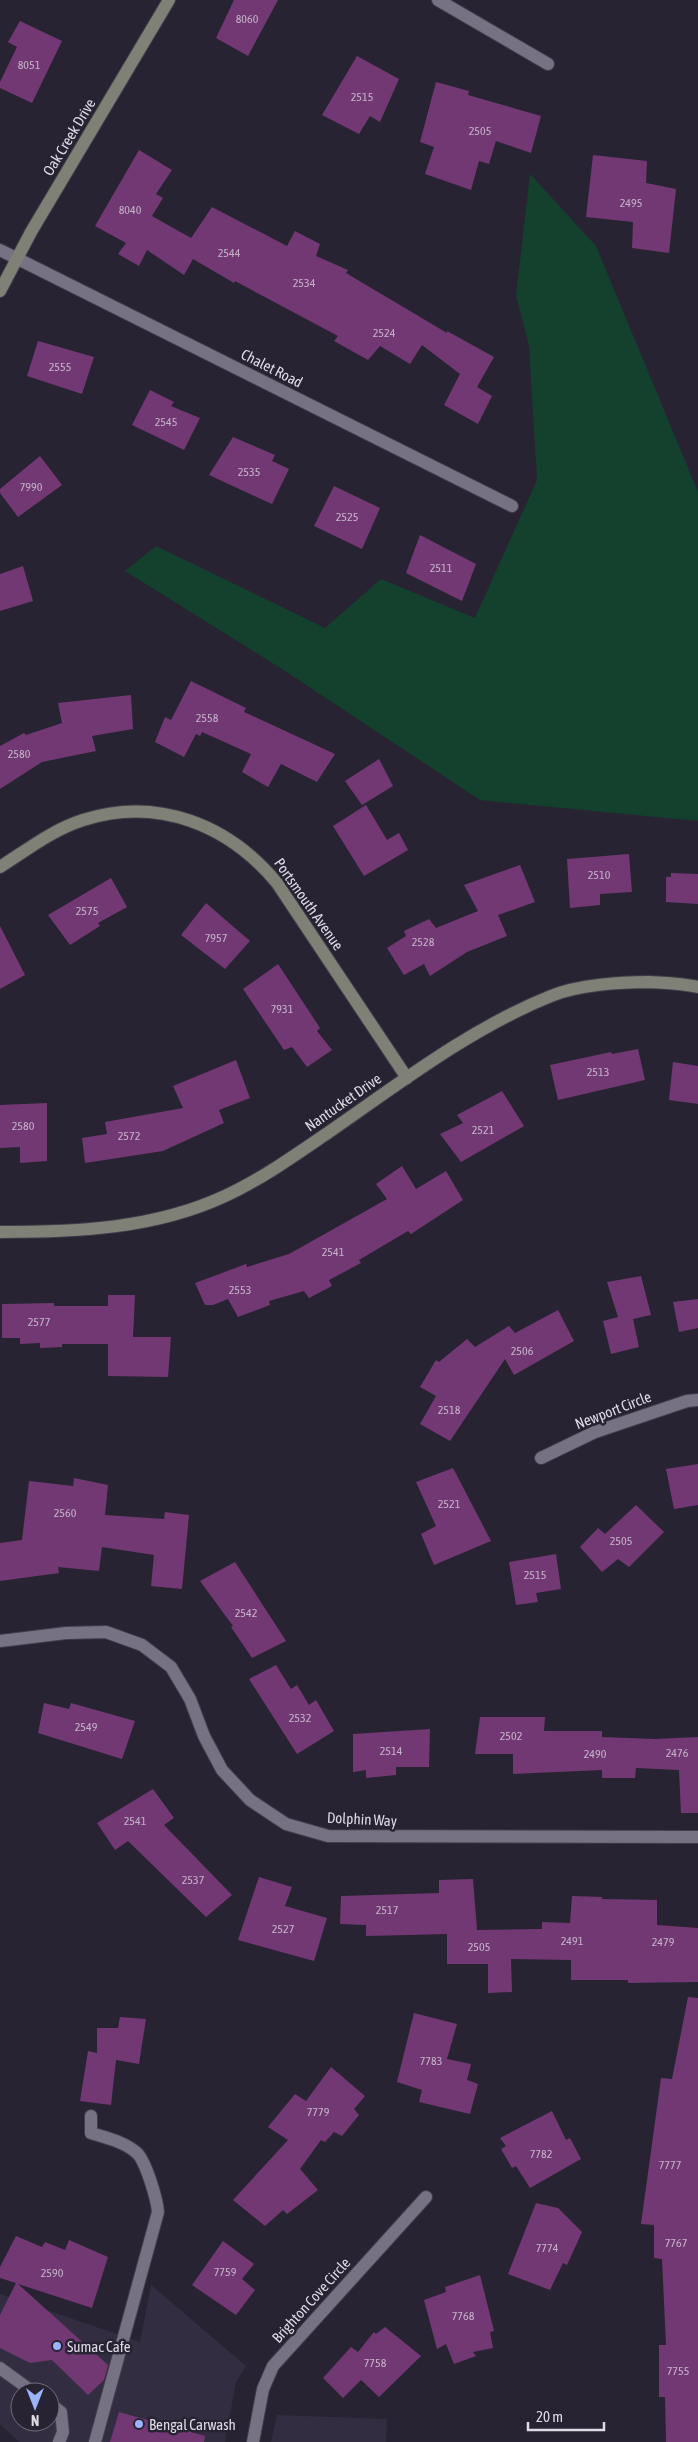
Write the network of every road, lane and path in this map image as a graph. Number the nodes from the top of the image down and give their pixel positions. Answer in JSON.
{"nodes":[{"id":1,"x":169,"y":0,"type":"edge"},
{"id":2,"x":438,"y":0,"type":"edge"},
{"id":3,"x":548,"y":64,"type":"dead end"},
{"id":4,"x":0,"y":250,"type":"edge"},
{"id":5,"x":18,"y":258,"type":"junction"},
{"id":6,"x":0,"y":291,"type":"edge"},
{"id":7,"x":512,"y":506,"type":"dead end"},
{"id":8,"x":0,"y":868,"type":"edge"},
{"id":9,"x":698,"y":987,"type":"edge"},
{"id":10,"x":407,"y":1078,"type":"junction"},
{"id":11,"x":0,"y":1232,"type":"edge"},
{"id":12,"x":698,"y":1400,"type":"edge"},
{"id":13,"x":541,"y":1458,"type":"dead end"},
{"id":14,"x":0,"y":1641,"type":"edge"},
{"id":15,"x":698,"y":1837,"type":"edge"},
{"id":16,"x":91,"y":2116,"type":"dead end"},
{"id":17,"x":426,"y":2197,"type":"dead end"},
{"id":18,"x":0,"y":2368,"type":"edge"},
{"id":19,"x":19,"y":2382,"type":"edge"},
{"id":20,"x":60,"y":2411,"type":"edge"},
{"id":21,"x":59,"y":2442,"type":"edge"},
{"id":22,"x":95,"y":2442,"type":"edge"},
{"id":23,"x":253,"y":2442,"type":"edge"}],
"edges":[{"from":1,"to":5,"type":"street","name":"Oak Creek Drive"},
{"from":2,"to":3,"type":"street"},
{"from":4,"to":5,"type":"street","name":"Chalet Road"},
{"from":5,"to":6,"type":"street","name":"Oak Creek Drive"},
{"from":5,"to":7,"type":"street","name":"Chalet Road"},
{"from":8,"to":10,"type":"street","name":"Portsmouth Avenue"},
{"from":9,"to":10,"type":"street","name":"Nantucket Drive"},
{"from":10,"to":11,"type":"street","name":"Nantucket Drive"},
{"from":12,"to":13,"type":"street","name":"Newport Circle"},
{"from":14,"to":15,"type":"street","name":"Dolphin Way"},
{"from":16,"to":22,"type":"street"},
{"from":17,"to":23,"type":"street","name":"Brighton Cove Circle"},
{"from":18,"to":19,"type":"street"},
{"from":20,"to":21,"type":"street"}]}
